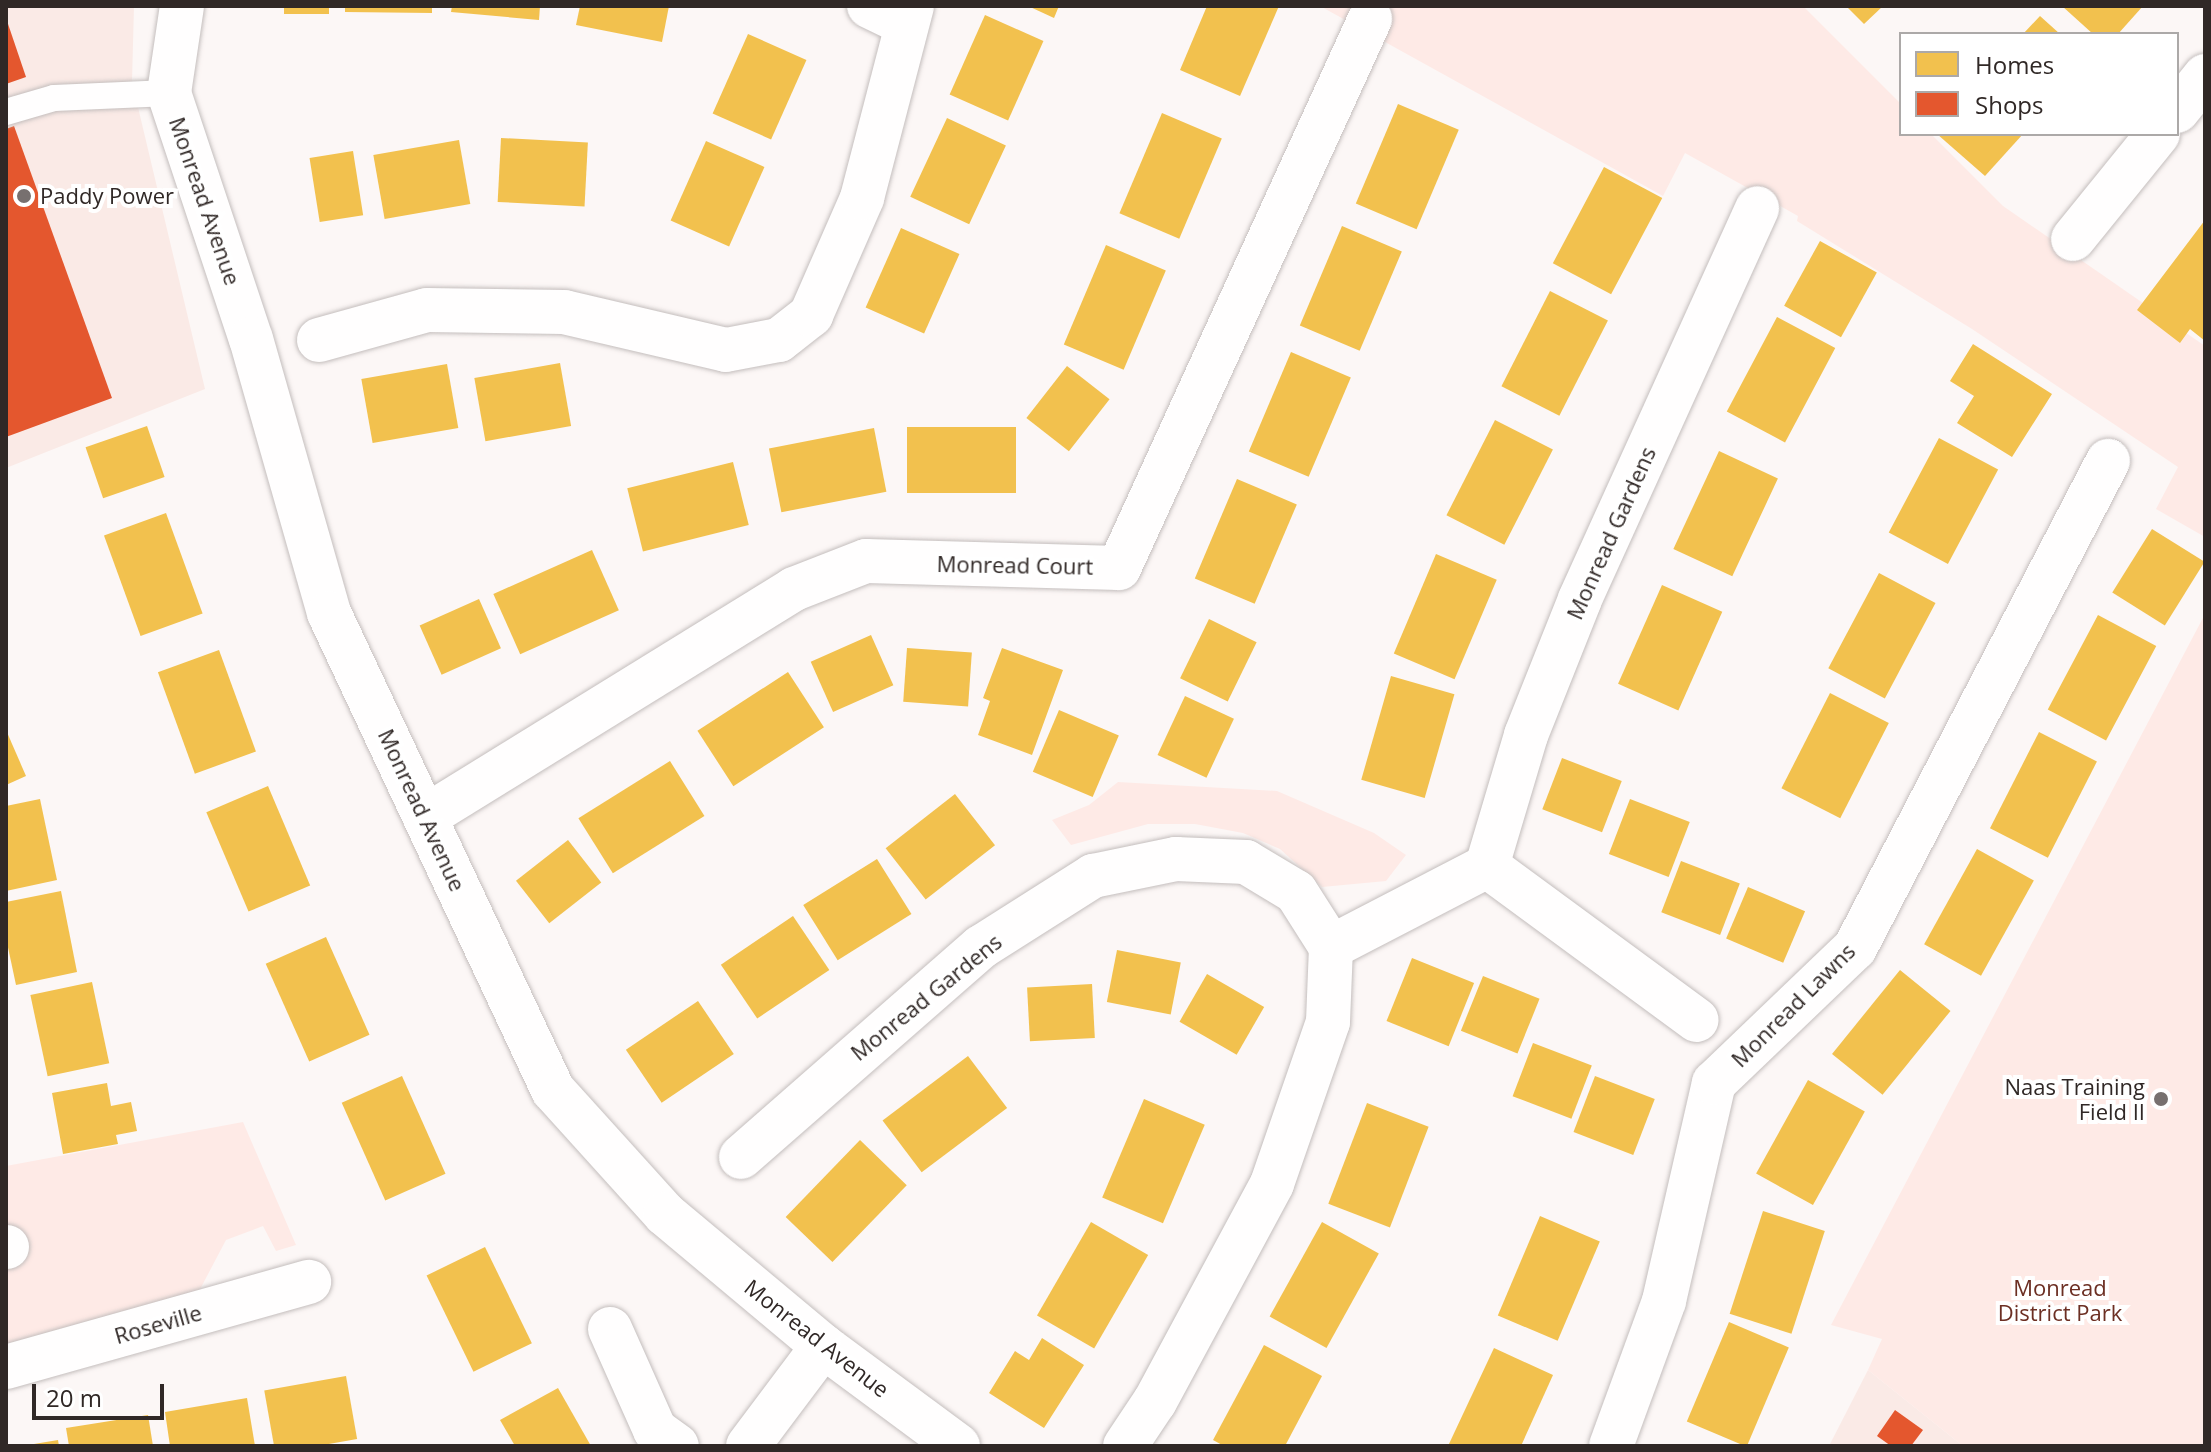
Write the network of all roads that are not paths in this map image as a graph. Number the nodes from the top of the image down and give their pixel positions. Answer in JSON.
{"nodes":[{"id":1,"x":182,"y":6,"type":"edge"},
{"id":2,"x":896,"y":12,"type":"edge"},
{"id":3,"x":1370,"y":19,"type":"dead end"},
{"id":4,"x":2205,"y":76,"type":"edge"},
{"id":5,"x":169,"y":93,"type":"junction"},
{"id":6,"x":2179,"y":108,"type":"edge"},
{"id":7,"x":6,"y":112,"type":"edge"},
{"id":8,"x":2156,"y":136,"type":"edge"},
{"id":9,"x":1757,"y":208,"type":"dead end"},
{"id":10,"x":2073,"y":239,"type":"dead end"},
{"id":11,"x":319,"y":340,"type":"dead end"},
{"id":12,"x":2108,"y":461,"type":"dead end"},
{"id":13,"x":425,"y":817,"type":"junction"},
{"id":14,"x":1487,"y":866,"type":"junction"},
{"id":15,"x":1331,"y":947,"type":"junction"},
{"id":16,"x":1697,"y":1020,"type":"dead end"},
{"id":17,"x":741,"y":1157,"type":"dead end"},
{"id":18,"x":309,"y":1282,"type":"dead end"},
{"id":19,"x":610,"y":1329,"type":"dead end"},
{"id":20,"x":823,"y":1346,"type":"junction"},
{"id":21,"x":6,"y":1367,"type":"edge"},
{"id":22,"x":677,"y":1446,"type":"edge"},
{"id":23,"x":748,"y":1446,"type":"edge"},
{"id":24,"x":958,"y":1446,"type":"edge"},
{"id":25,"x":1125,"y":1446,"type":"edge"},
{"id":26,"x":1611,"y":1446,"type":"edge"}],
"edges":[{"from":1,"to":5,"type":"street","name":"Monread Avenue"},
{"from":2,"to":11,"type":"street"},
{"from":3,"to":13,"type":"street","name":"Monread Court"},
{"from":4,"to":6,"type":"street"},
{"from":5,"to":7,"type":"lane"},
{"from":5,"to":13,"type":"street","name":"Monread Avenue"},
{"from":8,"to":10,"type":"street"},
{"from":9,"to":14,"type":"street","name":"Monread Gardens"},
{"from":12,"to":26,"type":"street","name":"Monread Lawns"},
{"from":13,"to":20,"type":"street","name":"Monread Avenue"},
{"from":14,"to":15,"type":"street"},
{"from":14,"to":16,"type":"street"},
{"from":15,"to":17,"type":"street","name":"Monread Gardens"},
{"from":15,"to":25,"type":"street"},
{"from":18,"to":21,"type":"street","name":"Roseville"},
{"from":19,"to":22,"type":"street"},
{"from":20,"to":23,"type":"street"},
{"from":20,"to":24,"type":"street","name":"Monread Avenue"}]}
